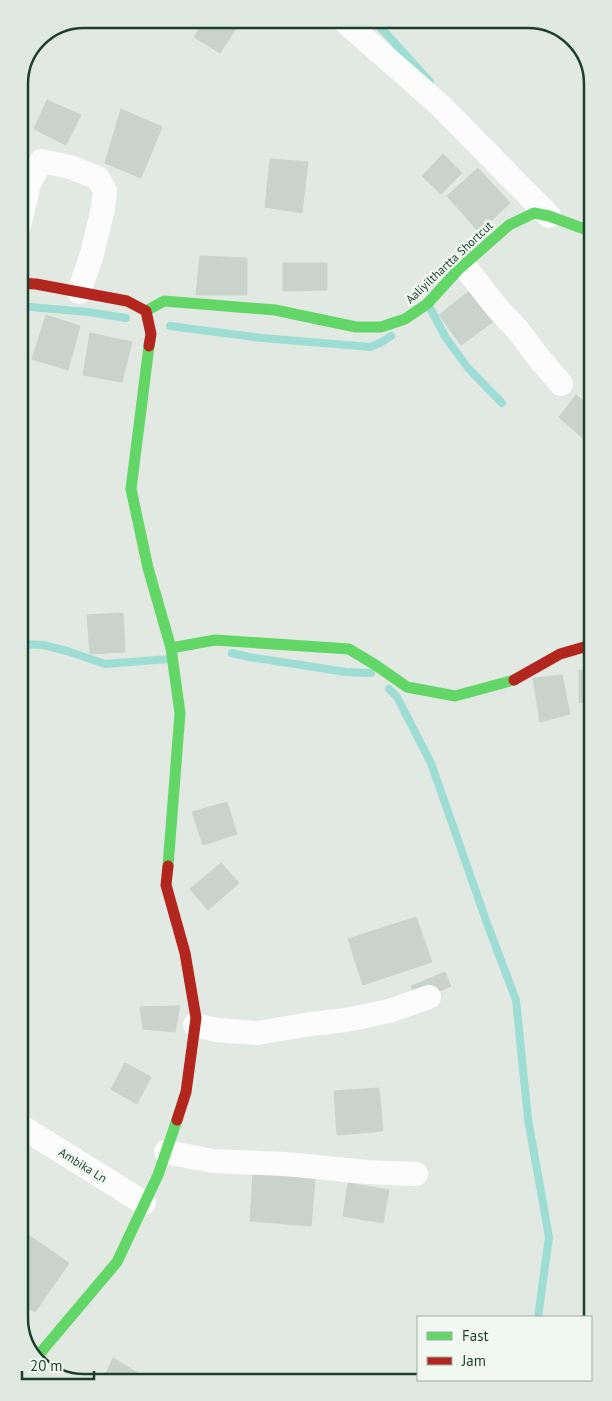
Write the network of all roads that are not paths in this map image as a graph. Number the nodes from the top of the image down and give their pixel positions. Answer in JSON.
{"nodes":[{"id":1,"x":352,"y":28,"type":"edge"},
{"id":2,"x":28,"y":188,"type":"edge"},
{"id":3,"x":549,"y":216,"type":"junction"},
{"id":4,"x":584,"y":228,"type":"edge"},
{"id":5,"x":467,"y":269,"type":"junction"},
{"id":6,"x":28,"y":284,"type":"edge"},
{"id":7,"x":79,"y":292,"type":"junction"},
{"id":8,"x":146,"y":311,"type":"junction"},
{"id":9,"x":561,"y":384,"type":"dead end"},
{"id":10,"x":584,"y":647,"type":"edge"},
{"id":11,"x":171,"y":648,"type":"junction"},
{"id":12,"x":429,"y":997,"type":"dead end"},
{"id":13,"x":195,"y":1025,"type":"junction"},
{"id":14,"x":28,"y":1131,"type":"edge"},
{"id":15,"x":166,"y":1152,"type":"junction"},
{"id":16,"x":416,"y":1174,"type":"dead end"},
{"id":17,"x":144,"y":1203,"type":"junction"},
{"id":18,"x":40,"y":1353,"type":"edge"}],
"edges":[{"from":1,"to":3,"type":"street"},
{"from":2,"to":7,"type":"street"},
{"from":3,"to":4,"type":"main road","name":"Aaliyilthartta Shortcut"},
{"from":3,"to":5,"type":"main road","name":"Aaliyilthartta Shortcut"},
{"from":5,"to":8,"type":"main road","name":"Aaliyilthartta Shortcut"},
{"from":5,"to":9,"type":"street"},
{"from":6,"to":7,"type":"main road"},
{"from":7,"to":8,"type":"main road"},
{"from":8,"to":11,"type":"main road"},
{"from":10,"to":11,"type":"main road"},
{"from":11,"to":13,"type":"main road"},
{"from":12,"to":13,"type":"street"},
{"from":13,"to":15,"type":"main road"},
{"from":14,"to":17,"type":"street","name":"Ambika Ln"},
{"from":15,"to":16,"type":"street"},
{"from":15,"to":17,"type":"main road"},
{"from":17,"to":18,"type":"main road"}]}
